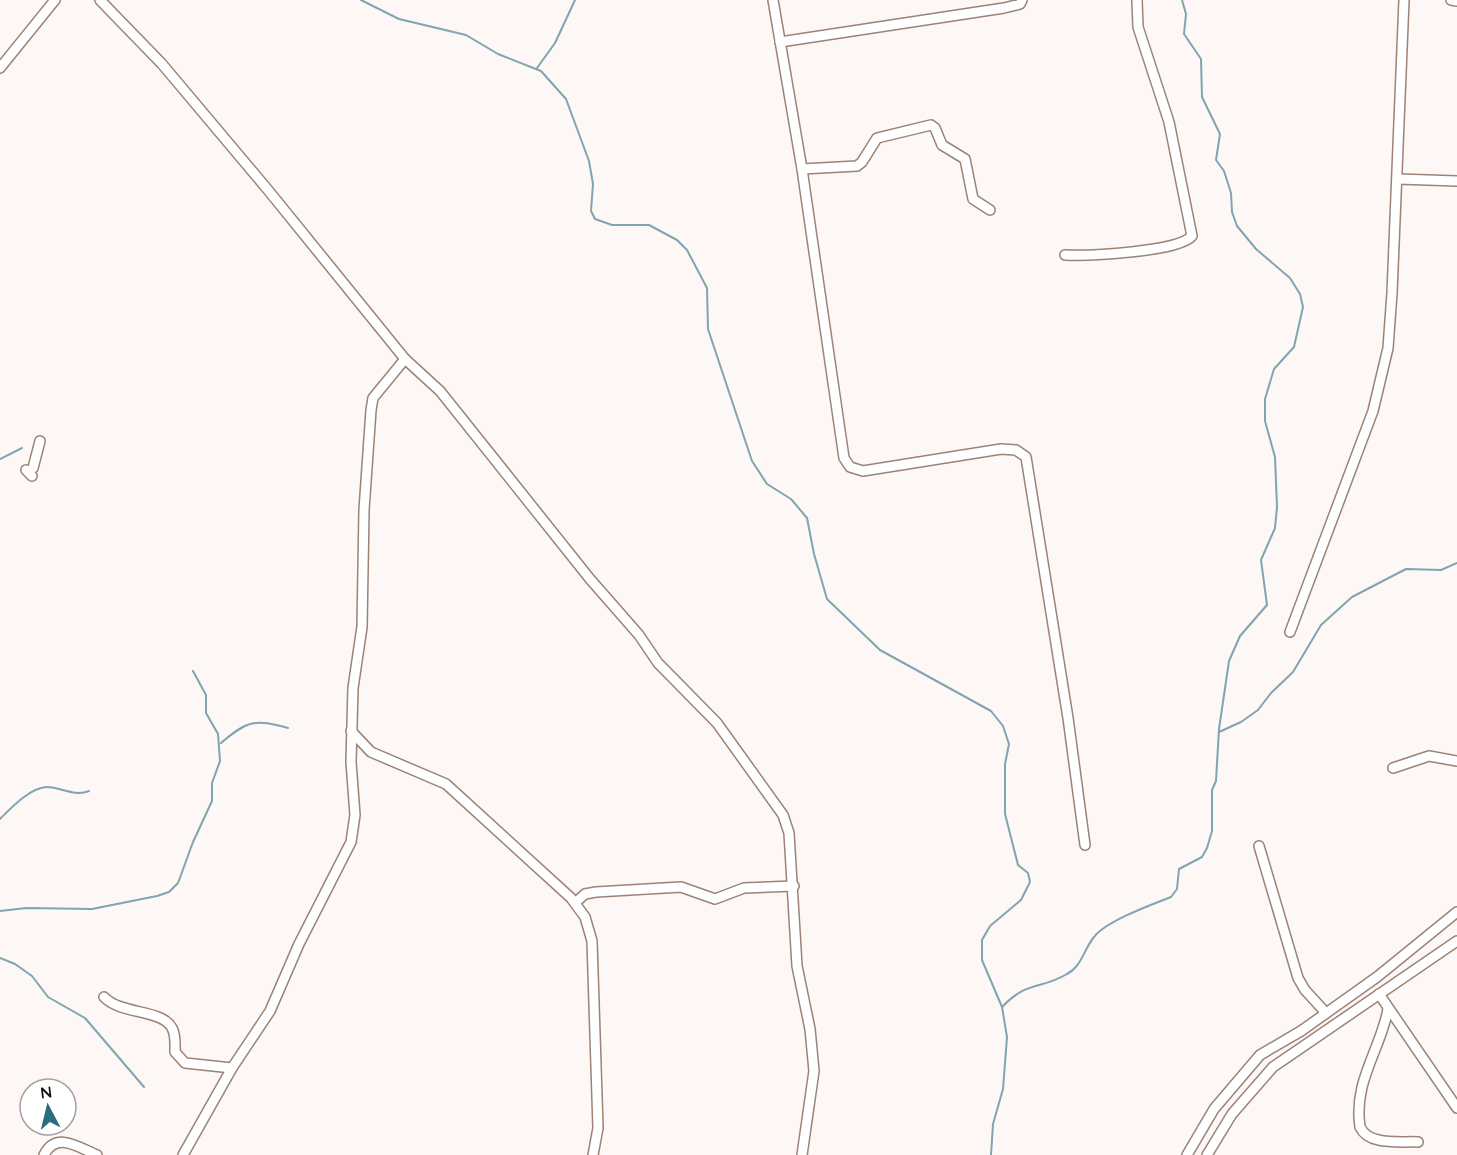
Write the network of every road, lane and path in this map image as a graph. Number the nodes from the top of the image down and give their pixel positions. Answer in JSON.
{"nodes":[{"id":1,"x":55,"y":0,"type":"edge"},
{"id":2,"x":100,"y":0,"type":"edge"},
{"id":3,"x":773,"y":0,"type":"edge"},
{"id":4,"x":1022,"y":0,"type":"edge"},
{"id":5,"x":1032,"y":0,"type":"edge"},
{"id":6,"x":1137,"y":0,"type":"edge"},
{"id":7,"x":1404,"y":0,"type":"edge"},
{"id":8,"x":1451,"y":0,"type":"edge"},
{"id":9,"x":1457,"y":0,"type":"edge"},
{"id":10,"x":780,"y":42,"type":"junction"},
{"id":11,"x":0,"y":68,"type":"edge"},
{"id":12,"x":802,"y":169,"type":"junction"},
{"id":13,"x":1398,"y":179,"type":"junction"},
{"id":14,"x":1457,"y":181,"type":"edge"},
{"id":15,"x":990,"y":210,"type":"dead end"},
{"id":16,"x":1065,"y":255,"type":"dead end"},
{"id":17,"x":405,"y":359,"type":"junction"},
{"id":18,"x":40,"y":441,"type":"dead end"},
{"id":19,"x":30,"y":472,"type":"dead end"},
{"id":20,"x":1290,"y":633,"type":"dead end"},
{"id":21,"x":351,"y":731,"type":"junction"},
{"id":22,"x":1457,"y":761,"type":"edge"},
{"id":23,"x":1393,"y":768,"type":"dead end"},
{"id":24,"x":1085,"y":845,"type":"dead end"},
{"id":25,"x":1259,"y":846,"type":"dead end"},
{"id":26,"x":794,"y":886,"type":"junction"},
{"id":27,"x":576,"y":902,"type":"junction"},
{"id":28,"x":1457,"y":912,"type":"edge"},
{"id":29,"x":1457,"y":941,"type":"edge"},
{"id":30,"x":1379,"y":994,"type":"junction"},
{"id":31,"x":104,"y":997,"type":"dead end"},
{"id":32,"x":1388,"y":1009,"type":"junction"},
{"id":33,"x":1326,"y":1013,"type":"junction"},
{"id":34,"x":232,"y":1068,"type":"junction"},
{"id":35,"x":1457,"y":1108,"type":"edge"},
{"id":36,"x":1418,"y":1142,"type":"dead end"},
{"id":37,"x":44,"y":1155,"type":"edge"},
{"id":38,"x":97,"y":1155,"type":"edge"},
{"id":39,"x":183,"y":1155,"type":"edge"},
{"id":40,"x":593,"y":1155,"type":"edge"},
{"id":41,"x":802,"y":1155,"type":"edge"},
{"id":42,"x":1187,"y":1155,"type":"edge"},
{"id":43,"x":1207,"y":1155,"type":"edge"}],
"edges":[{"from":1,"to":11,"type":"street"},
{"from":2,"to":17,"type":"street"},
{"from":3,"to":10,"type":"street"},
{"from":4,"to":5,"type":"street"},
{"from":4,"to":10,"type":"street"},
{"from":6,"to":16,"type":"street"},
{"from":7,"to":13,"type":"street"},
{"from":8,"to":9,"type":"street"},
{"from":10,"to":12,"type":"street"},
{"from":12,"to":15,"type":"street"},
{"from":12,"to":24,"type":"street"},
{"from":13,"to":14,"type":"street"},
{"from":13,"to":20,"type":"street"},
{"from":17,"to":21,"type":"street"},
{"from":17,"to":26,"type":"street"},
{"from":18,"to":19,"type":"street"},
{"from":21,"to":27,"type":"street"},
{"from":21,"to":34,"type":"street"},
{"from":22,"to":23,"type":"street"},
{"from":25,"to":33,"type":"street"},
{"from":26,"to":27,"type":"street"},
{"from":26,"to":41,"type":"street"},
{"from":27,"to":40,"type":"street"},
{"from":28,"to":33,"type":"street"},
{"from":29,"to":30,"type":"street"},
{"from":30,"to":32,"type":"street"},
{"from":30,"to":43,"type":"street"},
{"from":31,"to":34,"type":"street"},
{"from":32,"to":35,"type":"street"},
{"from":32,"to":36,"type":"street"},
{"from":33,"to":42,"type":"street"},
{"from":34,"to":39,"type":"street"},
{"from":37,"to":38,"type":"street"}]}
